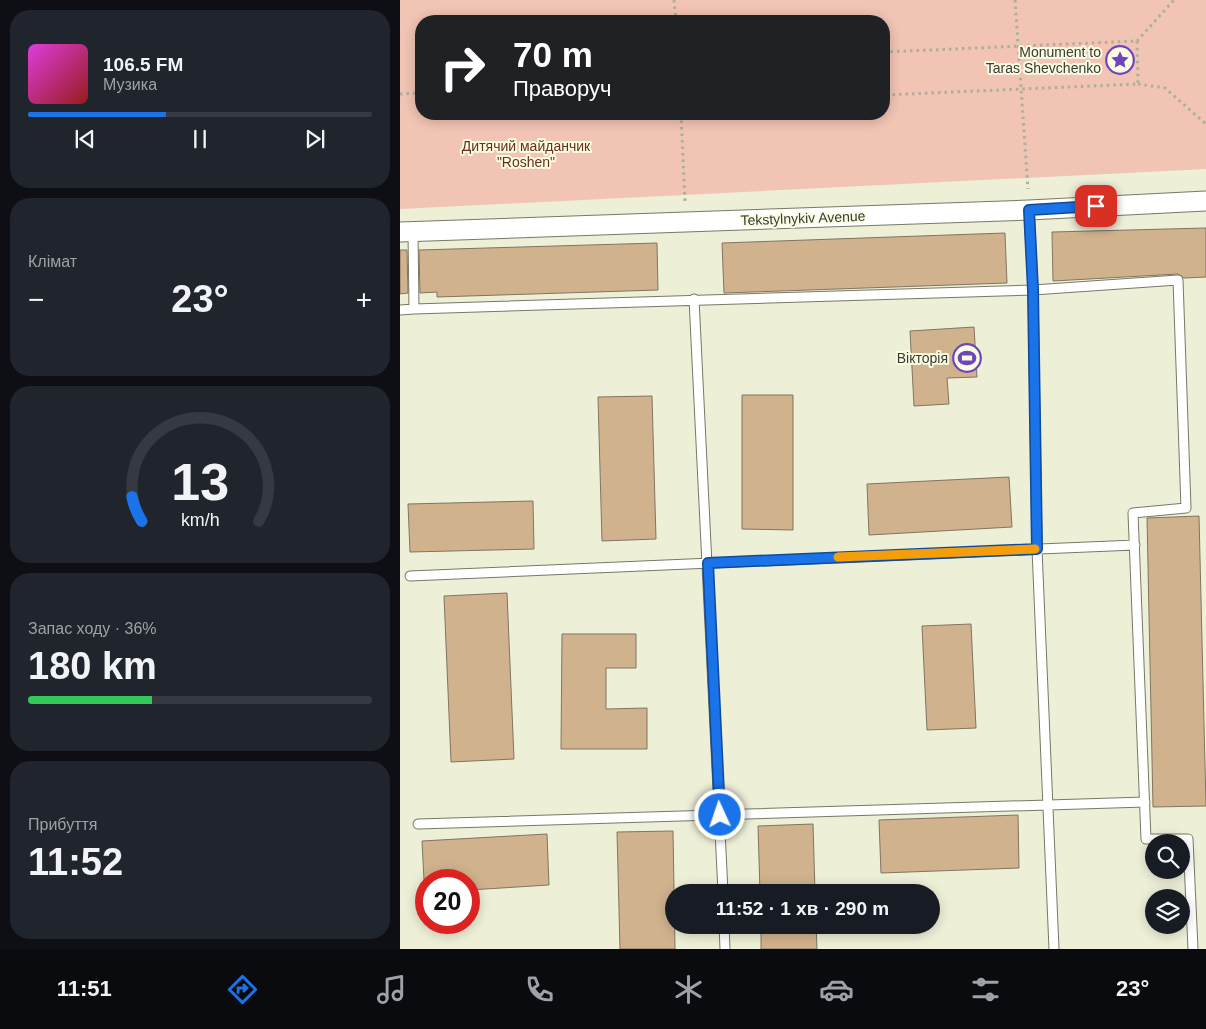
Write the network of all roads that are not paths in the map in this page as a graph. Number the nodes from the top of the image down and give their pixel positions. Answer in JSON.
{"nodes":[{"id":1,"x":1206,"y":201,"type":"edge"},
{"id":2,"x":1029,"y":210,"type":"junction"},
{"id":3,"x":406,"y":232,"type":"edge"},
{"id":4,"x":1033,"y":290,"type":"junction"},
{"id":5,"x":694,"y":300,"type":"junction"},
{"id":6,"x":414,"y":309,"type":"junction"},
{"id":7,"x":400,"y":310,"type":"edge"},
{"id":8,"x":1135,"y":545,"type":"junction"},
{"id":9,"x":1037,"y":549,"type":"junction"},
{"id":10,"x":708,"y":563,"type":"junction"},
{"id":11,"x":410,"y":576,"type":"dead end"},
{"id":12,"x":1145,"y":802,"type":"junction"},
{"id":13,"x":1048,"y":805,"type":"junction"},
{"id":14,"x":720,"y":815,"type":"junction"},
{"id":15,"x":418,"y":824,"type":"dead end"},
{"id":16,"x":723,"y":884,"type":"edge"},
{"id":17,"x":725,"y":934,"type":"edge"},
{"id":18,"x":726,"y":949,"type":"edge"},
{"id":19,"x":1054,"y":949,"type":"edge"},
{"id":20,"x":1193,"y":949,"type":"edge"}],
"edges":[{"from":1,"to":2,"type":"street","name":"Tekstylnykiv Avenue"},
{"from":2,"to":3,"type":"street","name":"Tekstylnykiv Avenue"},
{"from":2,"to":4,"type":"lane"},
{"from":3,"to":6,"type":"lane"},
{"from":4,"to":5,"type":"lane"},
{"from":4,"to":8,"type":"lane"},
{"from":4,"to":9,"type":"lane"},
{"from":5,"to":6,"type":"lane"},
{"from":5,"to":10,"type":"lane"},
{"from":6,"to":7,"type":"lane"},
{"from":8,"to":9,"type":"lane"},
{"from":8,"to":12,"type":"lane"},
{"from":9,"to":10,"type":"lane"},
{"from":9,"to":13,"type":"lane"},
{"from":10,"to":11,"type":"lane"},
{"from":10,"to":14,"type":"lane"},
{"from":12,"to":13,"type":"lane"},
{"from":12,"to":20,"type":"lane"},
{"from":13,"to":14,"type":"lane"},
{"from":13,"to":19,"type":"lane"},
{"from":14,"to":15,"type":"lane"},
{"from":14,"to":16,"type":"lane"},
{"from":17,"to":18,"type":"lane"}]}
